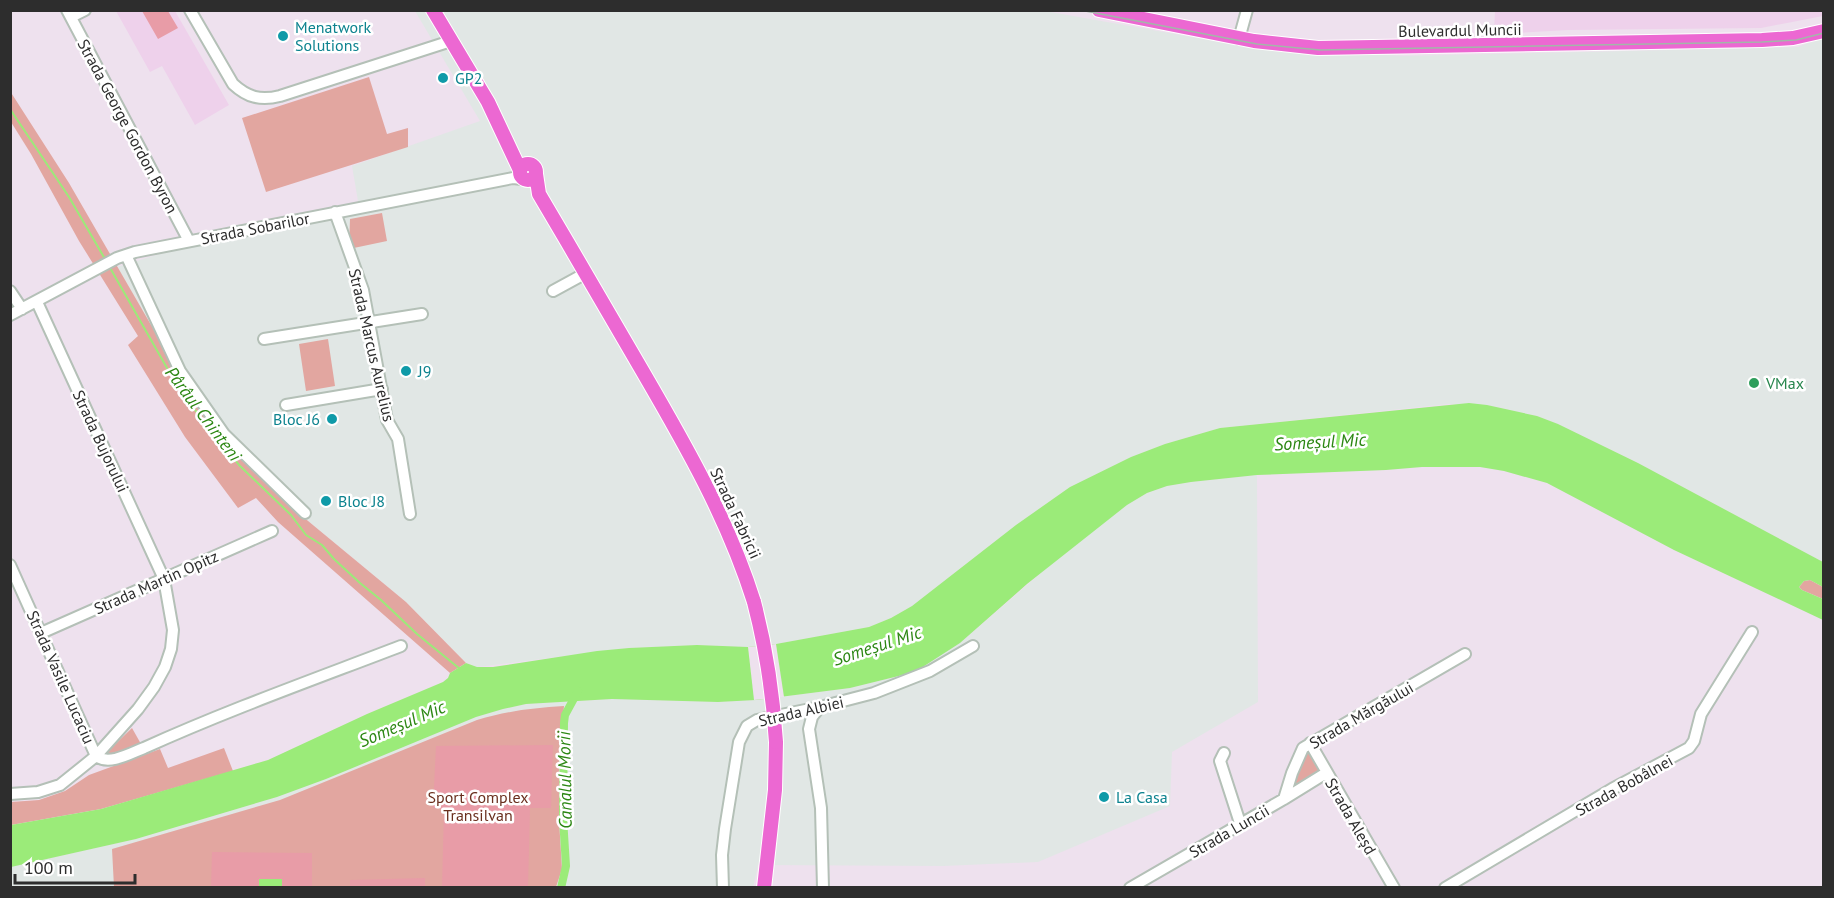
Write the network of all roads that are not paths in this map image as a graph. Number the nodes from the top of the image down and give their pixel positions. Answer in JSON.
{"nodes":[{"id":1,"x":85,"y":10,"type":"edge"},
{"id":2,"x":190,"y":10,"type":"edge"},
{"id":3,"x":433,"y":10,"type":"edge"},
{"id":4,"x":1099,"y":10,"type":"edge"},
{"id":5,"x":1247,"y":10,"type":"edge"},
{"id":6,"x":69,"y":14,"type":"edge"},
{"id":7,"x":1824,"y":31,"type":"edge"},
{"id":8,"x":1239,"y":39,"type":"junction"},
{"id":9,"x":451,"y":41,"type":"junction"},
{"id":10,"x":524,"y":174,"type":"junction"},
{"id":11,"x":335,"y":212,"type":"junction"},
{"id":12,"x":189,"y":241,"type":"junction"},
{"id":13,"x":121,"y":257,"type":"junction"},
{"id":14,"x":585,"y":273,"type":"junction"},
{"id":15,"x":10,"y":291,"type":"edge"},
{"id":16,"x":553,"y":291,"type":"dead end"},
{"id":17,"x":37,"y":302,"type":"junction"},
{"id":18,"x":22,"y":309,"type":"junction"},
{"id":19,"x":422,"y":314,"type":"dead end"},
{"id":20,"x":10,"y":315,"type":"edge"},
{"id":21,"x":369,"y":322,"type":"junction"},
{"id":22,"x":264,"y":339,"type":"dead end"},
{"id":23,"x":382,"y":389,"type":"junction"},
{"id":24,"x":286,"y":405,"type":"dead end"},
{"id":25,"x":305,"y":513,"type":"dead end"},
{"id":26,"x":410,"y":514,"type":"dead end"},
{"id":27,"x":272,"y":531,"type":"dead end"},
{"id":28,"x":10,"y":565,"type":"edge"},
{"id":29,"x":164,"y":579,"type":"junction"},
{"id":30,"x":1752,"y":632,"type":"dead end"},
{"id":31,"x":41,"y":633,"type":"junction"},
{"id":32,"x":401,"y":646,"type":"dead end"},
{"id":33,"x":973,"y":646,"type":"dead end"},
{"id":34,"x":1465,"y":654,"type":"dead end"},
{"id":35,"x":820,"y":707,"type":"junction"},
{"id":36,"x":788,"y":713,"type":"junction"},
{"id":37,"x":809,"y":729,"type":"junction"},
{"id":38,"x":1310,"y":743,"type":"junction"},
{"id":39,"x":1224,"y":753,"type":"dead end"},
{"id":40,"x":96,"y":756,"type":"junction"},
{"id":41,"x":1326,"y":772,"type":"junction"},
{"id":42,"x":10,"y":794,"type":"edge"},
{"id":43,"x":1284,"y":799,"type":"junction"},
{"id":44,"x":1240,"y":824,"type":"junction"},
{"id":45,"x":765,"y":884,"type":"edge"},
{"id":46,"x":723,"y":888,"type":"edge"},
{"id":47,"x":823,"y":888,"type":"edge"},
{"id":48,"x":1130,"y":888,"type":"edge"},
{"id":49,"x":1394,"y":888,"type":"edge"},
{"id":50,"x":1445,"y":888,"type":"edge"}],
"edges":[{"from":1,"to":6,"type":"street"},
{"from":2,"to":9,"type":"street"},
{"from":3,"to":9,"type":"main road","name":"Strada Fabricii"},
{"from":4,"to":8,"type":"main road","name":"Bulevardul Muncii"},
{"from":5,"to":8,"type":"street"},
{"from":6,"to":12,"type":"street","name":"Strada George Gordon Byron"},
{"from":7,"to":8,"type":"main road","name":"Bulevardul Muncii"},
{"from":9,"to":10,"type":"main road","name":"Strada Fabricii"},
{"from":10,"to":11,"type":"street","name":"Strada Sobarilor"},
{"from":10,"to":14,"type":"main road","name":"Strada Fabricii"},
{"from":11,"to":12,"type":"street","name":"Strada Sobarilor"},
{"from":11,"to":21,"type":"street","name":"Strada Marcus Aurelius"},
{"from":12,"to":13,"type":"street","name":"Strada Sobarilor"},
{"from":13,"to":17,"type":"street","name":"Strada Sobarilor"},
{"from":13,"to":25,"type":"street"},
{"from":14,"to":16,"type":"street"},
{"from":14,"to":45,"type":"main road","name":"Strada Fabricii","bridge":true},
{"from":15,"to":18,"type":"street"},
{"from":17,"to":18,"type":"street","name":"Strada Sobarilor"},
{"from":17,"to":29,"type":"street","name":"Strada Bujorului"},
{"from":18,"to":20,"type":"street","name":"Strada Sobarilor"},
{"from":19,"to":21,"type":"street"},
{"from":21,"to":22,"type":"street"},
{"from":21,"to":23,"type":"street","name":"Strada Marcus Aurelius"},
{"from":23,"to":24,"type":"street"},
{"from":23,"to":26,"type":"street","name":"Strada Marcus Aurelius"},
{"from":27,"to":29,"type":"street","name":"Strada Martin Opitz"},
{"from":28,"to":31,"type":"street","name":"Strada Vasile Lucaciu"},
{"from":29,"to":31,"type":"street","name":"Strada Martin Opitz"},
{"from":29,"to":40,"type":"street","name":"Strada Bujorului"},
{"from":30,"to":50,"type":"street","name":"Strada Bobâlnei"},
{"from":31,"to":40,"type":"street","name":"Strada Vasile Lucaciu"},
{"from":32,"to":40,"type":"street"},
{"from":33,"to":35,"type":"street","name":"Strada Albiei"},
{"from":34,"to":38,"type":"street","name":"Strada Mărgăului"},
{"from":35,"to":36,"type":"street","name":"Strada Albiei"},
{"from":35,"to":37,"type":"street"},
{"from":36,"to":37,"type":"street"},
{"from":36,"to":46,"type":"street","name":"Strada Albiei"},
{"from":37,"to":47,"type":"street"},
{"from":38,"to":41,"type":"street","name":"Strada Aleșd"},
{"from":38,"to":43,"type":"street","name":"Strada Mărgăului"},
{"from":39,"to":44,"type":"street"},
{"from":40,"to":42,"type":"street","name":"Strada Bujorului"},
{"from":41,"to":43,"type":"street","name":"Strada Luncii"},
{"from":41,"to":49,"type":"street","name":"Strada Aleșd"},
{"from":43,"to":44,"type":"street","name":"Strada Luncii"},
{"from":44,"to":48,"type":"street","name":"Strada Luncii"}]}
